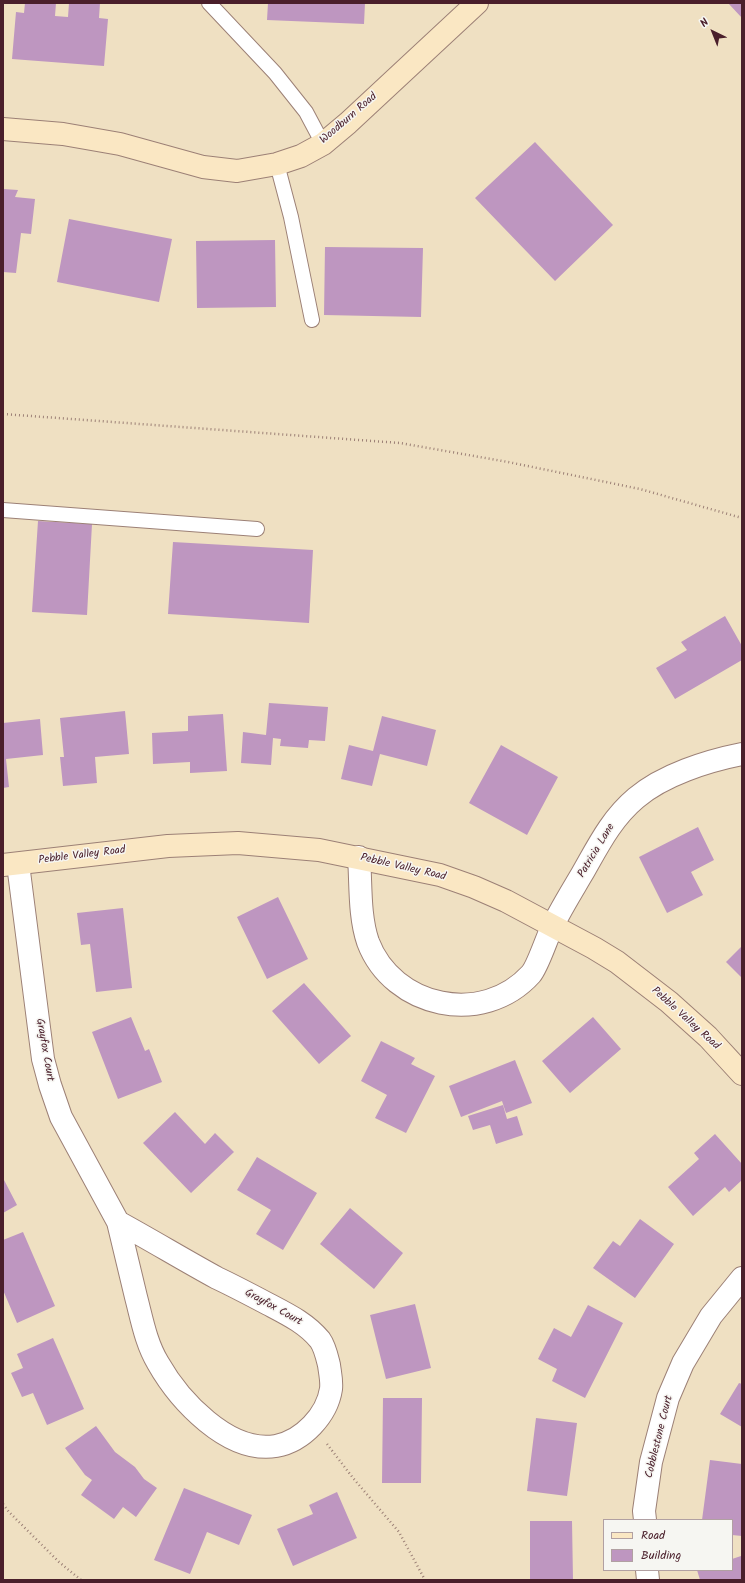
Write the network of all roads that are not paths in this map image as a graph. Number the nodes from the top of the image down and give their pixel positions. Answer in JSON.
{"nodes":[{"id":1,"x":209,"y":3,"type":"edge"},
{"id":2,"x":477,"y":3,"type":"edge"},
{"id":3,"x":3,"y":129,"type":"edge"},
{"id":4,"x":323,"y":144,"type":"junction"},
{"id":5,"x":277,"y":164,"type":"junction"},
{"id":6,"x":312,"y":320,"type":"dead end"},
{"id":7,"x":3,"y":510,"type":"edge"},
{"id":8,"x":257,"y":529,"type":"dead end"},
{"id":9,"x":742,"y":754,"type":"edge"},
{"id":10,"x":359,"y":857,"type":"junction"},
{"id":11,"x":10,"y":865,"type":"edge"},
{"id":12,"x":553,"y":925,"type":"junction"},
{"id":13,"x":742,"y":1074,"type":"edge"},
{"id":14,"x":118,"y":1222,"type":"junction"},
{"id":15,"x":742,"y":1278,"type":"edge"},
{"id":16,"x":645,"y":1519,"type":"edge"}],
"edges":[{"from":1,"to":4,"type":"lane"},
{"from":2,"to":4,"type":"street","name":"Woodburn Road"},
{"from":3,"to":5,"type":"street","name":"Woodburn Road"},
{"from":4,"to":5,"type":"street","name":"Woodburn Road"},
{"from":5,"to":6,"type":"lane"},
{"from":7,"to":8,"type":"lane"},
{"from":9,"to":12,"type":"street","name":"Patricia Lane"},
{"from":10,"to":11,"type":"street","name":"Pebble Valley Road"},
{"from":10,"to":12,"type":"street","name":"Pebble Valley Road"},
{"from":10,"to":12,"type":"street","name":"Patricia Lane"},
{"from":11,"to":14,"type":"street","name":"Grayfox Court"},
{"from":12,"to":13,"type":"street","name":"Pebble Valley Road"},
{"from":14,"to":14,"type":"street","name":"Grayfox Court"},
{"from":15,"to":16,"type":"street","name":"Cobblestone Court"}]}
